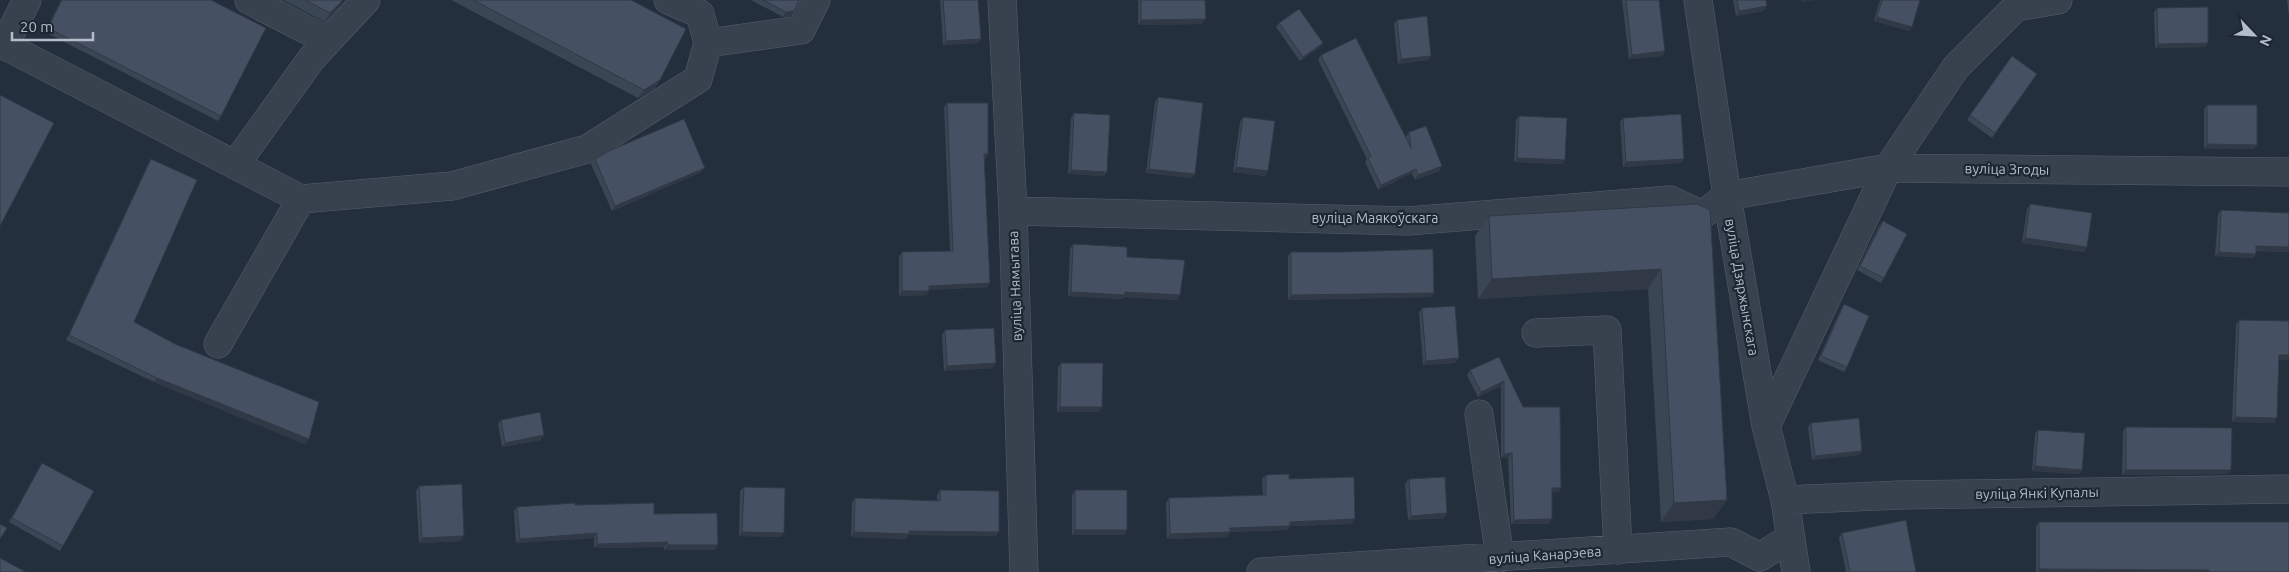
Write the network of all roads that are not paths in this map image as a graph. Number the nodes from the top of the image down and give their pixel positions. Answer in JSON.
{"nodes":[{"id":1,"x":27,"y":0,"type":"edge"},
{"id":2,"x":249,"y":0,"type":"edge"},
{"id":3,"x":366,"y":0,"type":"edge"},
{"id":4,"x":668,"y":0,"type":"edge"},
{"id":5,"x":816,"y":0,"type":"edge"},
{"id":6,"x":1002,"y":0,"type":"edge"},
{"id":7,"x":1698,"y":0,"type":"edge"},
{"id":8,"x":2058,"y":0,"type":"edge"},
{"id":9,"x":328,"y":40,"type":"junction"},
{"id":10,"x":708,"y":43,"type":"junction"},
{"id":11,"x":2,"y":45,"type":"edge"},
{"id":12,"x":235,"y":165,"type":"junction"},
{"id":13,"x":1888,"y":168,"type":"junction"},
{"id":14,"x":2289,"y":172,"type":"edge"},
{"id":15,"x":1727,"y":196,"type":"junction"},
{"id":16,"x":301,"y":199,"type":"junction"},
{"id":17,"x":1013,"y":211,"type":"junction"},
{"id":18,"x":1536,"y":333,"type":"dead end"},
{"id":19,"x":218,"y":344,"type":"dead end"},
{"id":20,"x":1479,"y":414,"type":"dead end"},
{"id":21,"x":1766,"y":426,"type":"junction"},
{"id":22,"x":2289,"y":489,"type":"edge"},
{"id":23,"x":1785,"y":500,"type":"junction"},
{"id":24,"x":1790,"y":538,"type":"junction"},
{"id":25,"x":1618,"y":550,"type":"junction"},
{"id":26,"x":1500,"y":558,"type":"junction"},
{"id":27,"x":1024,"y":572,"type":"edge"},
{"id":28,"x":1260,"y":572,"type":"edge"},
{"id":29,"x":1796,"y":572,"type":"edge"}],
"edges":[{"from":1,"to":11,"type":"street"},
{"from":2,"to":9,"type":"street"},
{"from":3,"to":9,"type":"street"},
{"from":4,"to":10,"type":"street"},
{"from":5,"to":10,"type":"street"},
{"from":6,"to":17,"type":"street","name":"вуліца Нямытава"},
{"from":7,"to":15,"type":"street","name":"вуліца Дзяржынскага"},
{"from":8,"to":13,"type":"street"},
{"from":9,"to":12,"type":"street"},
{"from":10,"to":16,"type":"street"},
{"from":11,"to":12,"type":"street"},
{"from":12,"to":16,"type":"street"},
{"from":13,"to":14,"type":"street","name":"вуліца Згоды"},
{"from":13,"to":15,"type":"street","name":"вуліца Згоды"},
{"from":13,"to":21,"type":"street"},
{"from":15,"to":17,"type":"street","name":"вуліца Маякоўскага"},
{"from":15,"to":21,"type":"street","name":"вуліца Дзяржынскага"},
{"from":16,"to":19,"type":"street"},
{"from":17,"to":27,"type":"street","name":"вуліца Нямытава"},
{"from":18,"to":25,"type":"street"},
{"from":20,"to":26,"type":"street"},
{"from":21,"to":23,"type":"street","name":"вуліца Дзяржынскага"},
{"from":22,"to":23,"type":"street","name":"вуліца Янкі Купалы"},
{"from":23,"to":24,"type":"street","name":"вуліца Дзяржынскага"},
{"from":24,"to":25,"type":"street","name":"вуліца Канарэева"},
{"from":24,"to":29,"type":"street","name":"вуліца Дзяржынскага"},
{"from":25,"to":26,"type":"street","name":"вуліца Канарэева"},
{"from":26,"to":28,"type":"street","name":"вуліца Канарэева"}]}
